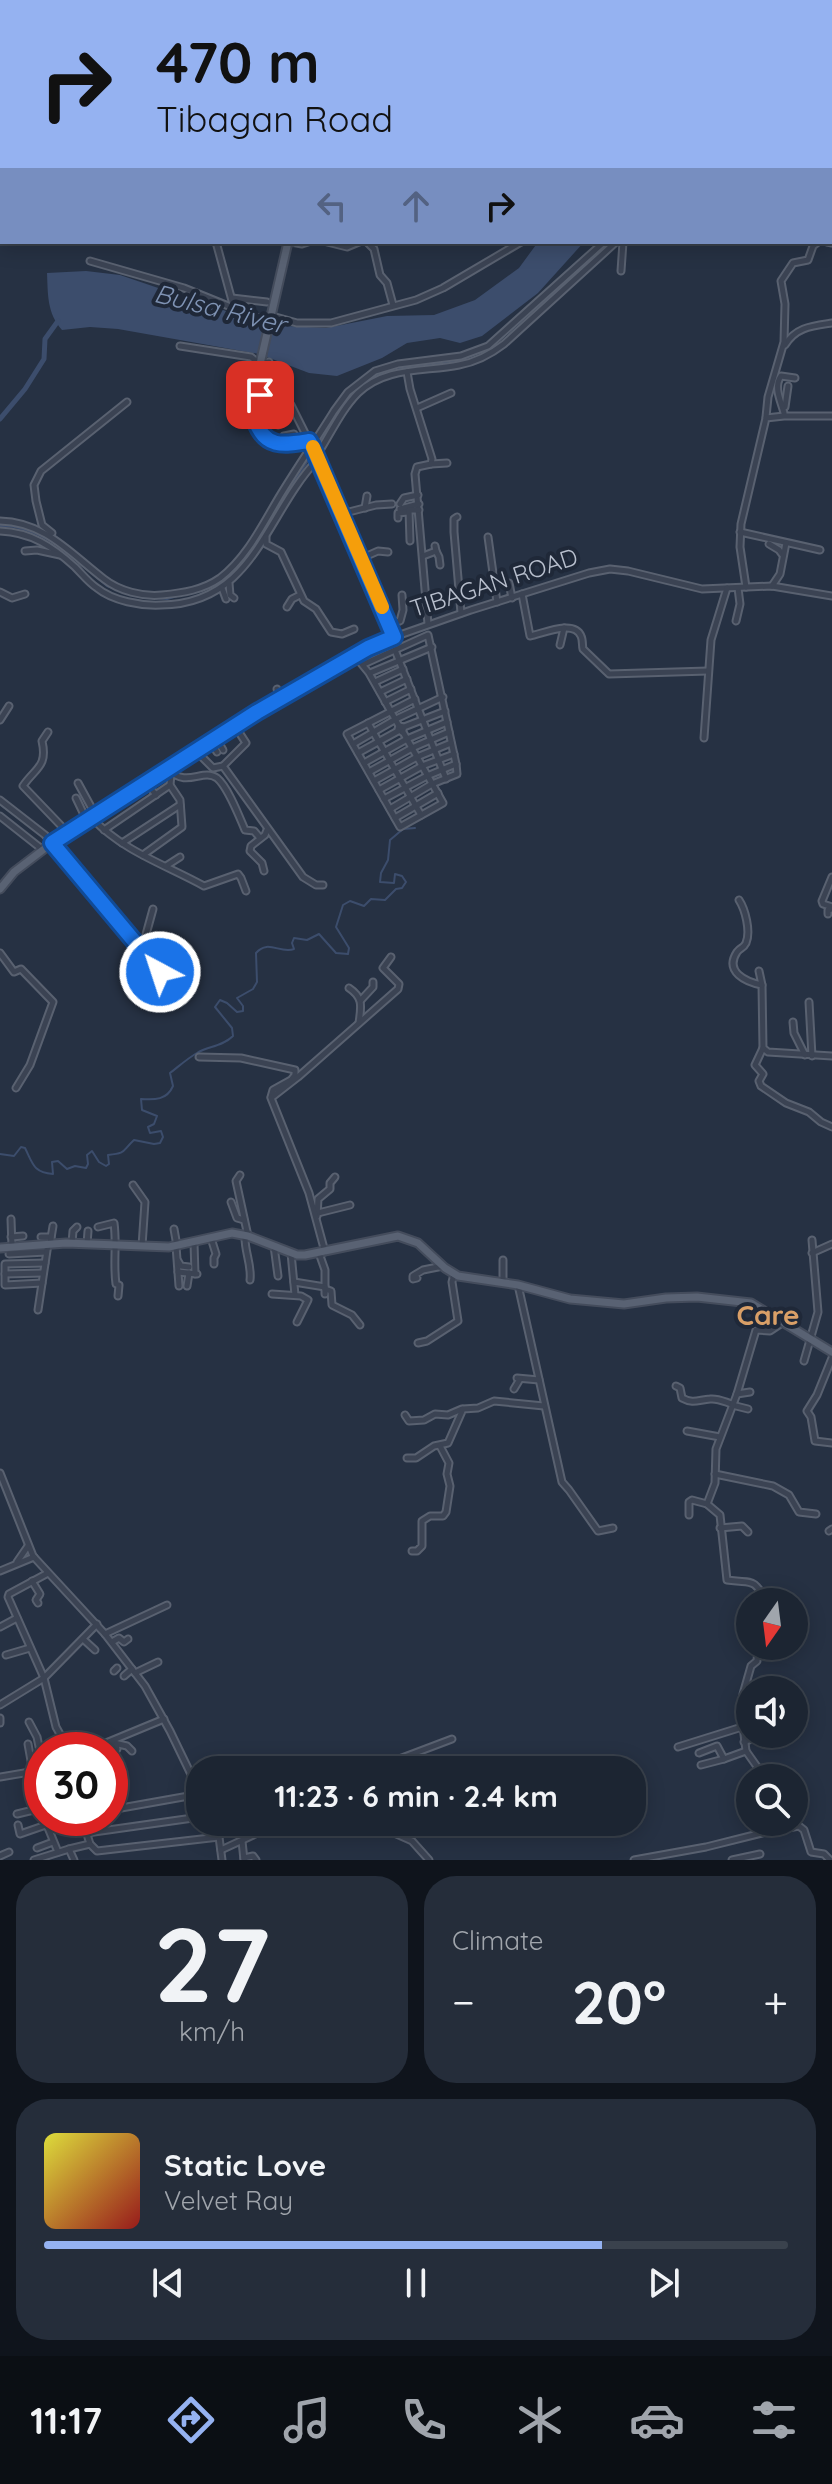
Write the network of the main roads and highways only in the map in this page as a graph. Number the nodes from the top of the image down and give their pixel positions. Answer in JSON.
{"nodes":[{"id":1,"x":290,"y":244,"type":"edge"},
{"id":2,"x":0,"y":889,"type":"edge"},
{"id":3,"x":0,"y":1248,"type":"edge"},
{"id":4,"x":832,"y":1352,"type":"edge"}],
"edges":[{"from":1,"to":2,"type":"main road","name":"TIBAGAN ROAD"},
{"from":3,"to":4,"type":"main road"}]}
